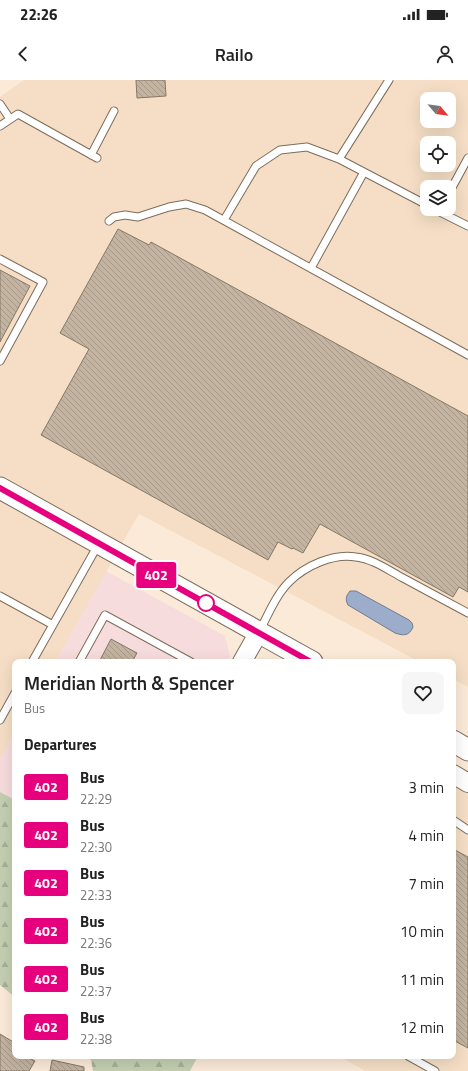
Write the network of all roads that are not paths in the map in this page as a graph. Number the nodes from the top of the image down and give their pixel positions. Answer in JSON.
{"nodes":[{"id":1,"x":389,"y":80,"type":"edge"},
{"id":2,"x":0,"y":104,"type":"edge"},
{"id":3,"x":114,"y":111,"type":"dead end"},
{"id":4,"x":10,"y":119,"type":"junction"},
{"id":5,"x":0,"y":126,"type":"edge"},
{"id":6,"x":468,"y":158,"type":"edge"},
{"id":7,"x":339,"y":159,"type":"junction"},
{"id":8,"x":364,"y":172,"type":"junction"},
{"id":9,"x":456,"y":180,"type":"edge"},
{"id":10,"x":420,"y":201,"type":"edge"},
{"id":11,"x":449,"y":216,"type":"edge"},
{"id":12,"x":224,"y":220,"type":"junction"},
{"id":13,"x":109,"y":221,"type":"dead end"},
{"id":14,"x":468,"y":226,"type":"edge"},
{"id":15,"x":0,"y":259,"type":"edge"},
{"id":16,"x":311,"y":268,"type":"junction"},
{"id":17,"x":468,"y":355,"type":"edge"},
{"id":18,"x":0,"y":361,"type":"edge"},
{"id":19,"x":0,"y":488,"type":"edge"},
{"id":20,"x":99,"y":543,"type":"junction"},
{"id":21,"x":0,"y":596,"type":"edge"},
{"id":22,"x":468,"y":613,"type":"edge"},
{"id":23,"x":53,"y":625,"type":"junction"},
{"id":24,"x":259,"y":632,"type":"junction"},
{"id":25,"x":34,"y":659,"type":"edge"},
{"id":26,"x":81,"y":659,"type":"edge"},
{"id":27,"x":186,"y":659,"type":"edge"},
{"id":28,"x":244,"y":659,"type":"edge"},
{"id":29,"x":307,"y":659,"type":"edge"},
{"id":30,"x":12,"y":698,"type":"edge"},
{"id":31,"x":0,"y":720,"type":"edge"},
{"id":32,"x":456,"y":743,"type":"edge"},
{"id":33,"x":468,"y":750,"type":"edge"},
{"id":34,"x":456,"y":776,"type":"edge"},
{"id":35,"x":468,"y":783,"type":"edge"},
{"id":36,"x":456,"y":822,"type":"edge"},
{"id":37,"x":468,"y":830,"type":"edge"},
{"id":38,"x":413,"y":1059,"type":"edge"},
{"id":39,"x":435,"y":1071,"type":"edge"}],
"edges":[{"from":1,"to":7,"type":"lane"},
{"from":2,"to":4,"type":"lane"},
{"from":3,"to":4,"type":"lane"},
{"from":4,"to":5,"type":"lane"},
{"from":6,"to":9,"type":"lane"},
{"from":7,"to":8,"type":"lane"},
{"from":7,"to":12,"type":"lane"},
{"from":8,"to":10,"type":"lane"},
{"from":8,"to":16,"type":"lane"},
{"from":11,"to":14,"type":"lane"},
{"from":12,"to":13,"type":"lane"},
{"from":12,"to":16,"type":"lane"},
{"from":15,"to":18,"type":"lane"},
{"from":16,"to":17,"type":"lane"},
{"from":19,"to":20,"type":"main road"},
{"from":20,"to":23,"type":"lane"},
{"from":20,"to":24,"type":"main road"},
{"from":21,"to":23,"type":"lane"},
{"from":22,"to":24,"type":"lane"},
{"from":23,"to":25,"type":"lane"},
{"from":24,"to":28,"type":"street"},
{"from":24,"to":29,"type":"main road"},
{"from":26,"to":27,"type":"lane"},
{"from":30,"to":31,"type":"lane"},
{"from":32,"to":33,"type":"main road"},
{"from":34,"to":35,"type":"street"},
{"from":36,"to":37,"type":"lane"},
{"from":38,"to":39,"type":"lane"}]}
